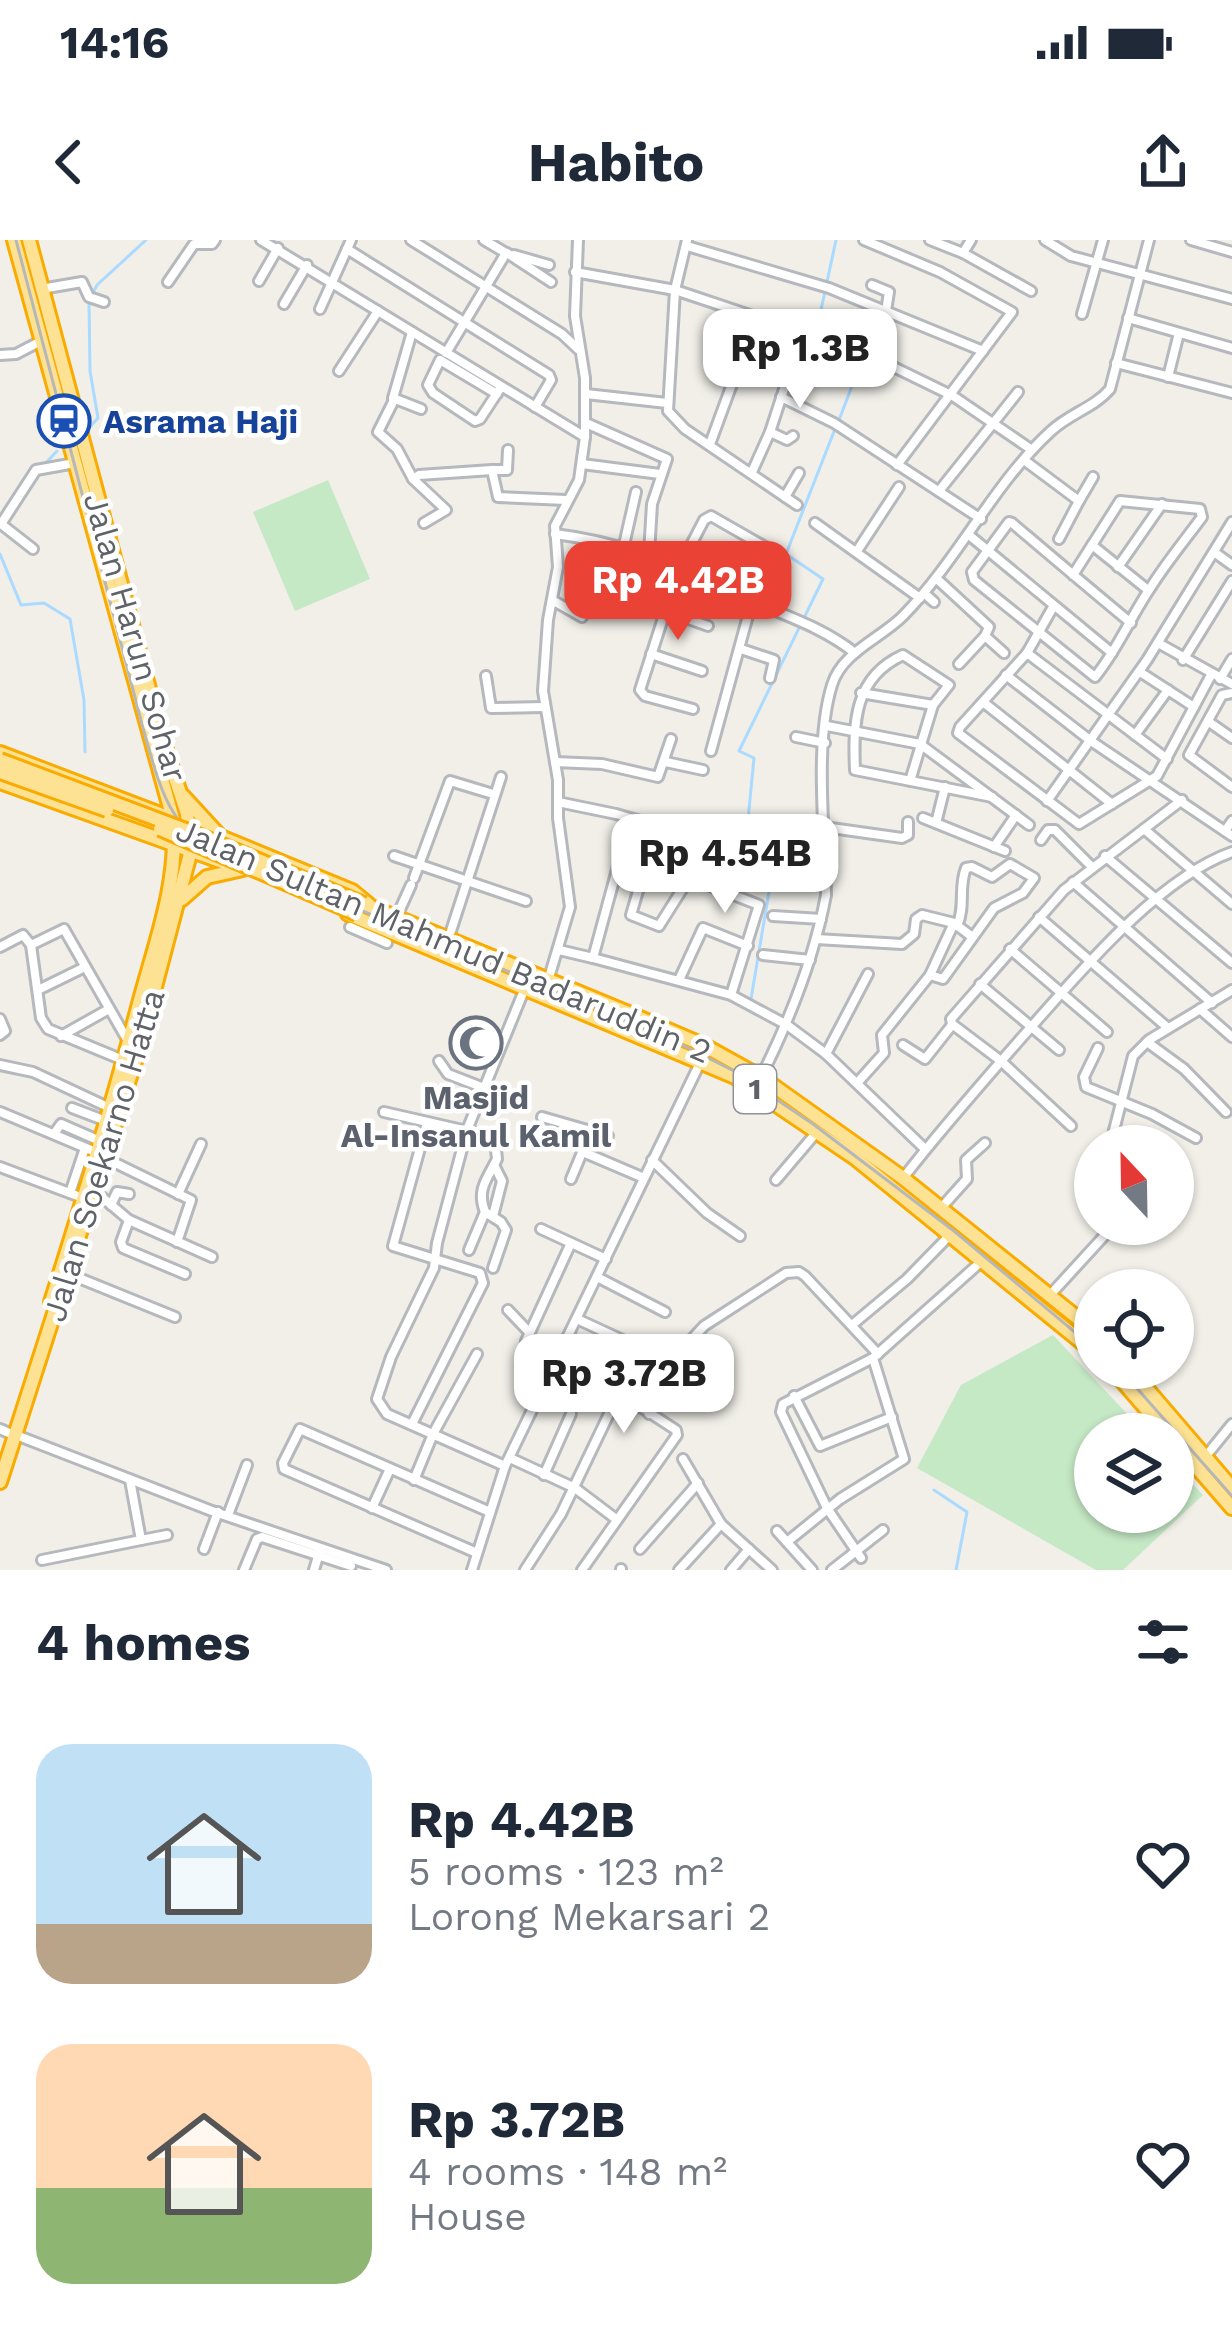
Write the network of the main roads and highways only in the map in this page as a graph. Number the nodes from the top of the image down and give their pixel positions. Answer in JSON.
{"nodes":[{"id":1,"x":14,"y":240,"type":"edge"},
{"id":2,"x":29,"y":240,"type":"edge"},
{"id":3,"x":93,"y":507,"type":"junction"},
{"id":4,"x":0,"y":756,"type":"edge"},
{"id":5,"x":0,"y":772,"type":"edge"},
{"id":6,"x":0,"y":782,"type":"edge"},
{"id":7,"x":162,"y":787,"type":"junction"},
{"id":8,"x":178,"y":791,"type":"junction"},
{"id":9,"x":137,"y":805,"type":"junction"},
{"id":10,"x":182,"y":824,"type":"junction"},
{"id":11,"x":125,"y":826,"type":"junction"},
{"id":12,"x":145,"y":834,"type":"junction"},
{"id":13,"x":220,"y":836,"type":"junction"},
{"id":14,"x":176,"y":845,"type":"junction"},
{"id":15,"x":191,"y":850,"type":"junction"},
{"id":16,"x":211,"y":858,"type":"junction"},
{"id":17,"x":243,"y":869,"type":"junction"},
{"id":18,"x":172,"y":871,"type":"junction"},
{"id":19,"x":178,"y":903,"type":"junction"},
{"id":20,"x":362,"y":917,"type":"junction"},
{"id":21,"x":97,"y":1150,"type":"junction"},
{"id":22,"x":83,"y":1194,"type":"junction"},
{"id":23,"x":1074,"y":1312,"type":"joint"},
{"id":24,"x":1064,"y":1324,"type":"junction"},
{"id":25,"x":46,"y":1327,"type":"junction"},
{"id":26,"x":1074,"y":1333,"type":"edge"},
{"id":27,"x":34,"y":1359,"type":"junction"},
{"id":28,"x":1129,"y":1389,"type":"edge"},
{"id":29,"x":1147,"y":1389,"type":"edge"},
{"id":30,"x":1149,"y":1413,"type":"edge"},
{"id":31,"x":8,"y":1433,"type":"edge"},
{"id":32,"x":0,"y":1457,"type":"edge"},
{"id":33,"x":1194,"y":1464,"type":"edge"},
{"id":34,"x":0,"y":1482,"type":"edge"},
{"id":35,"x":1232,"y":1488,"type":"edge"},
{"id":36,"x":1232,"y":1508,"type":"edge"}],
"edges":[{"from":1,"to":3,"type":"highway","name":"Jalan Harun Sohar"},
{"from":2,"to":3,"type":"highway","name":"Jalan Harun Sohar"},
{"from":3,"to":7,"type":"highway","name":"Jalan Harun Sohar"},
{"from":3,"to":8,"type":"highway","name":"Jalan Harun Sohar"},
{"from":4,"to":9,"type":"highway","number":"1"},
{"from":4,"to":20,"type":"highway","name":"Jalan Sultan Mahmud Badaruddin 2","number":"1","bridge":true},
{"from":5,"to":20,"type":"highway","name":"Jalan Sultan Mahmud Badaruddin 2","number":"1","bridge":true},
{"from":6,"to":11,"type":"highway"},
{"from":7,"to":9,"type":"highway"},
{"from":7,"to":10,"type":"highway","name":"Jalan Harun Sohar"},
{"from":8,"to":10,"type":"highway","name":"Jalan Harun Sohar"},
{"from":8,"to":13,"type":"highway"},
{"from":9,"to":10,"type":"highway","number":"1"},
{"from":9,"to":11,"type":"highway"},
{"from":10,"to":13,"type":"highway","number":"1"},
{"from":10,"to":14,"type":"highway","name":"Jalan Soekarno Hatta"},
{"from":10,"to":15,"type":"highway","name":"Jalan Soekarno Hatta"},
{"from":11,"to":12,"type":"highway"},
{"from":12,"to":14,"type":"highway"},
{"from":12,"to":18,"type":"highway"},
{"from":13,"to":16,"type":"highway"},
{"from":13,"to":20,"type":"highway","number":"1"},
{"from":14,"to":15,"type":"highway"},
{"from":14,"to":18,"type":"highway","name":"Jalan Soekarno Hatta"},
{"from":15,"to":16,"type":"highway","number":"1"},
{"from":15,"to":19,"type":"highway","name":"Jalan Soekarno Hatta"},
{"from":16,"to":17,"type":"highway","number":"1"},
{"from":17,"to":19,"type":"highway"},
{"from":17,"to":20,"type":"highway","number":"1"},
{"from":18,"to":21,"type":"highway","name":"Jalan Soekarno Hatta"},
{"from":19,"to":21,"type":"highway","name":"Jalan Soekarno Hatta"},
{"from":20,"to":23,"type":"highway","name":"Jalan Sultan Mahmud Badaruddin 2","number":"1"},
{"from":20,"to":24,"type":"highway","number":"1"},
{"from":21,"to":22,"type":"highway","name":"Jalan Soekarno Hatta"},
{"from":22,"to":25,"type":"highway","name":"Jalan Soekarno Hatta"},
{"from":22,"to":25,"type":"highway","name":"Jalan Soekarno Hatta"},
{"from":23,"to":24,"type":"highway"},
{"from":24,"to":26,"type":"highway","number":"1"},
{"from":25,"to":27,"type":"highway","name":"Jalan Soekarno Hatta"},
{"from":27,"to":31,"type":"highway","name":"Jalan Soekarno Hatta"},
{"from":27,"to":31,"type":"highway","name":"Jalan Soekarno Hatta"},
{"from":28,"to":30,"type":"highway"},
{"from":29,"to":35,"type":"highway"},
{"from":31,"to":32,"type":"highway","name":"Jalan Soekarno Hatta"},
{"from":31,"to":34,"type":"highway","name":"Jalan Soekarno Hatta"},
{"from":33,"to":36,"type":"highway"}]}
